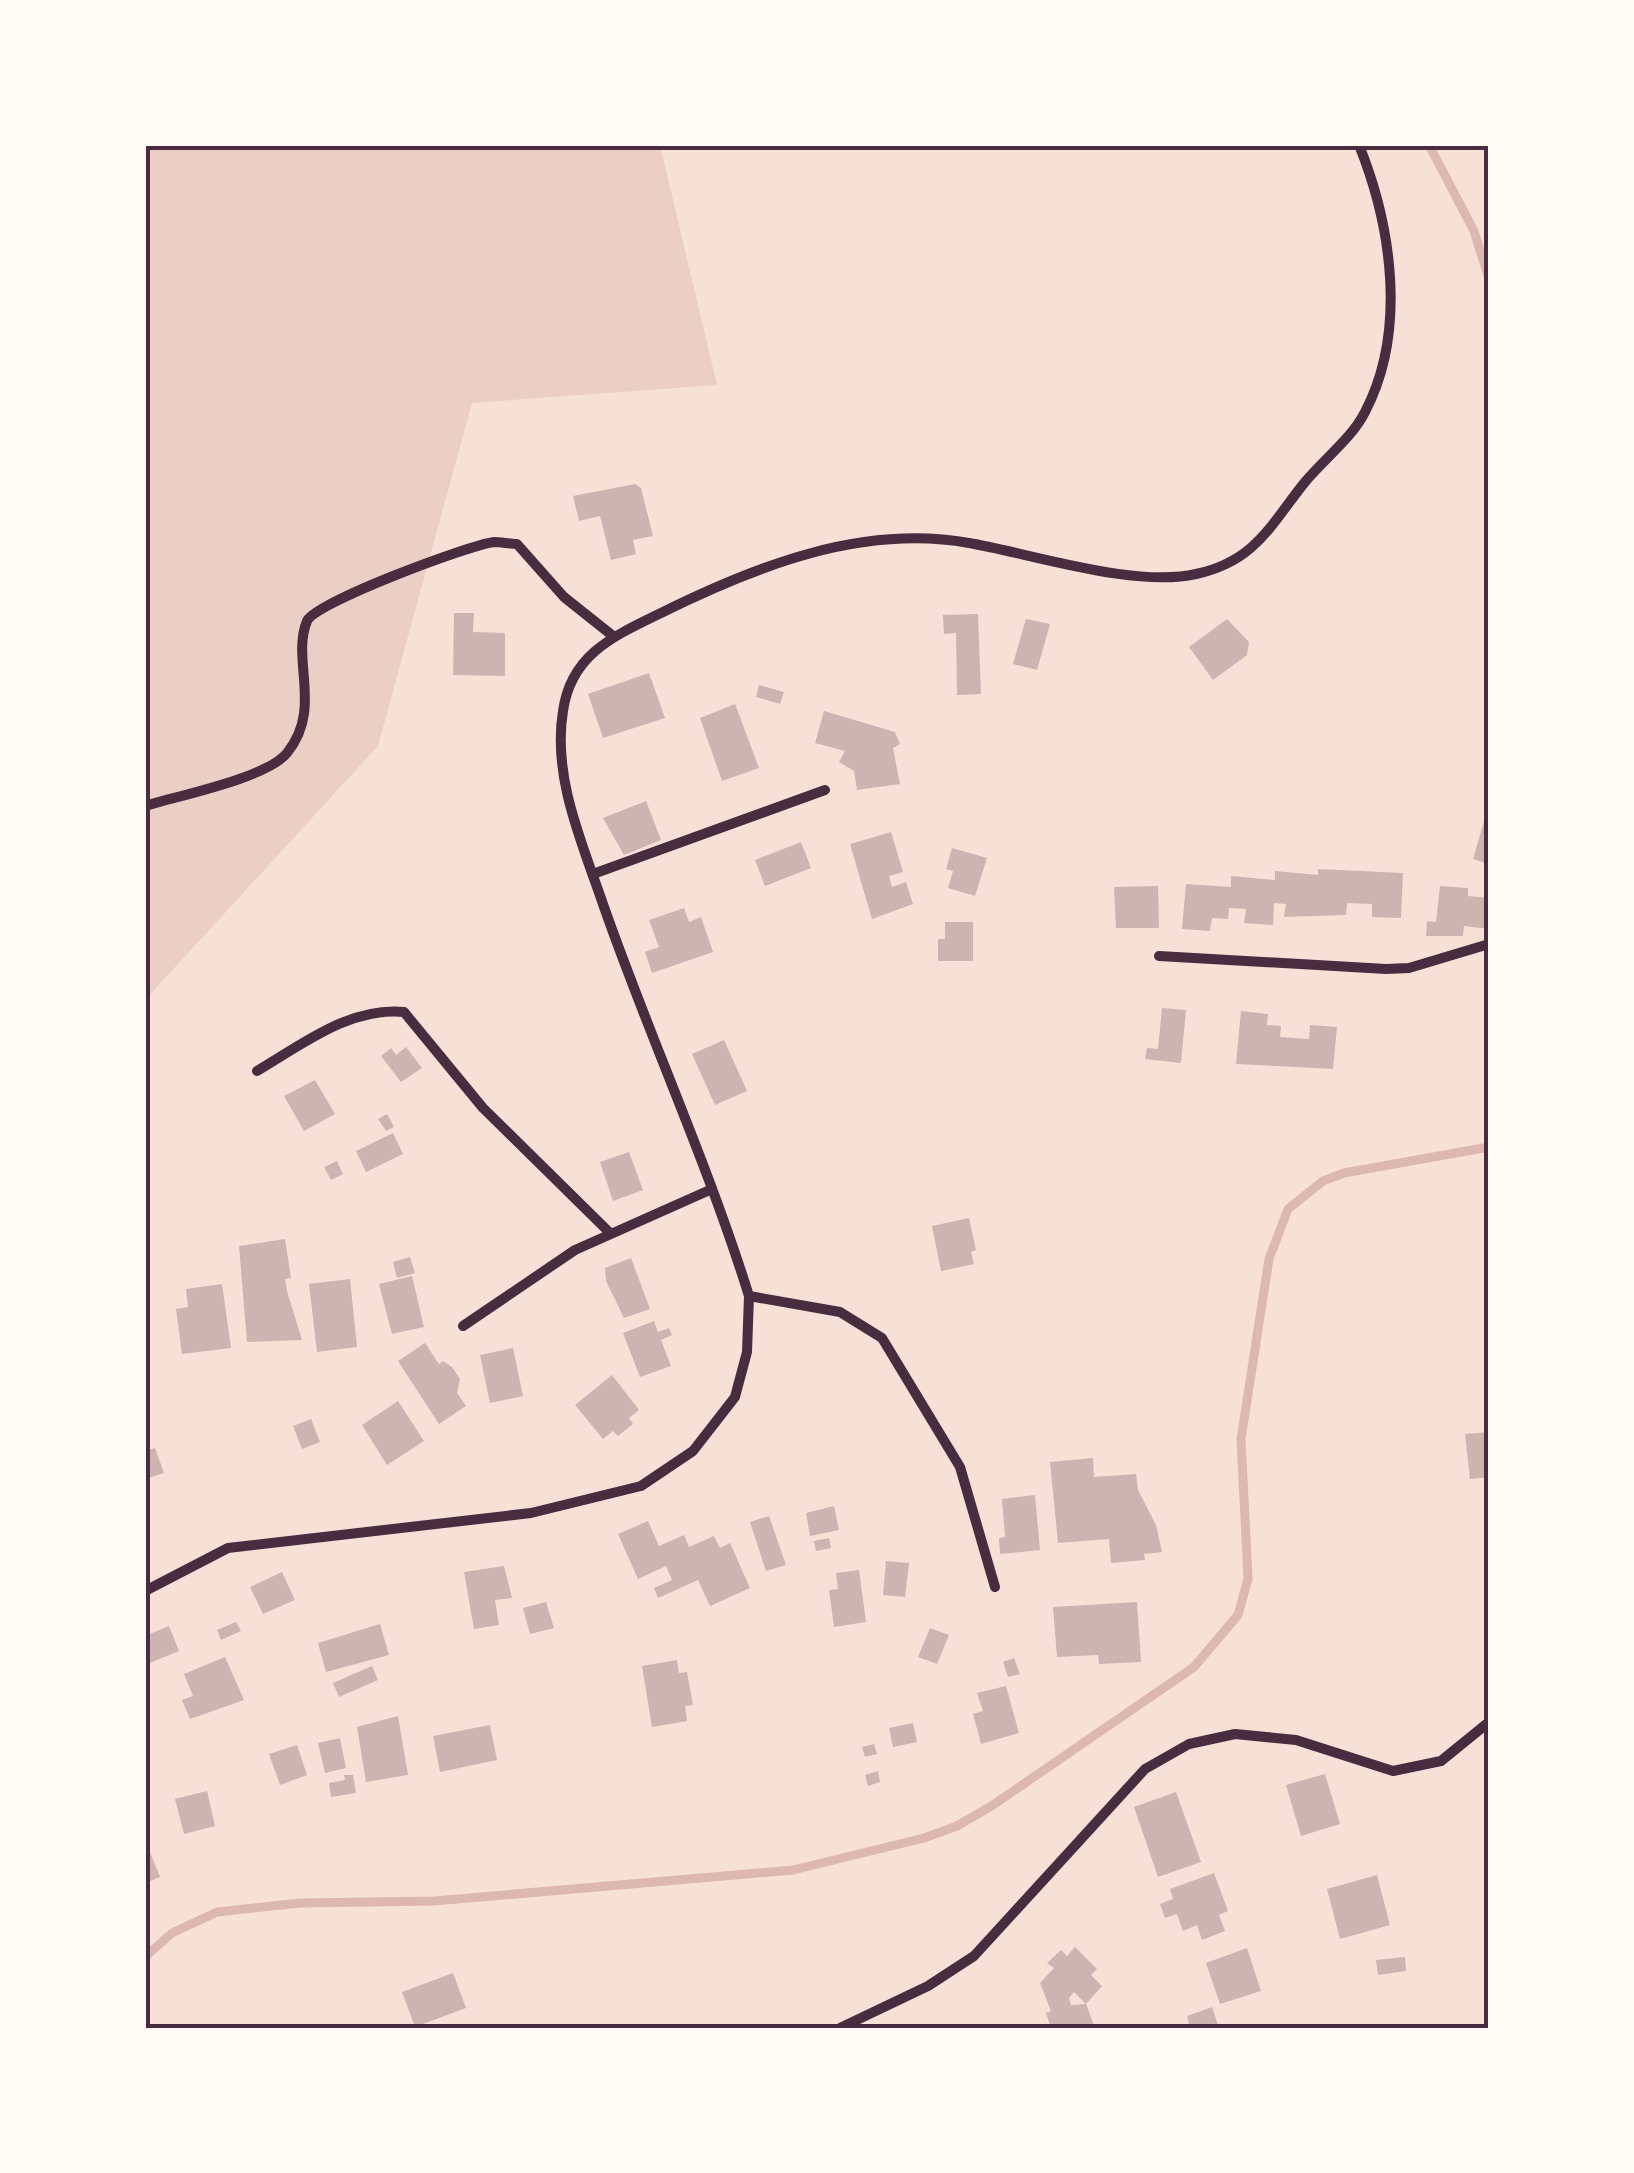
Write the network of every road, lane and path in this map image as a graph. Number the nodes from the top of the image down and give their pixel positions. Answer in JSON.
{"nodes":[{"id":1,"x":1359,"y":145,"type":"edge"},
{"id":2,"x":613,"y":636,"type":"junction"},
{"id":3,"x":825,"y":790,"type":"dead end"},
{"id":4,"x":145,"y":806,"type":"edge"},
{"id":5,"x":593,"y":874,"type":"junction"},
{"id":6,"x":1489,"y":944,"type":"edge"},
{"id":7,"x":1159,"y":956,"type":"dead end"},
{"id":8,"x":257,"y":1070,"type":"dead end"},
{"id":9,"x":712,"y":1189,"type":"junction"},
{"id":10,"x":610,"y":1233,"type":"junction"},
{"id":11,"x":749,"y":1296,"type":"junction"},
{"id":12,"x":463,"y":1326,"type":"dead end"},
{"id":13,"x":994,"y":1587,"type":"dead end"},
{"id":14,"x":145,"y":1591,"type":"edge"},
{"id":15,"x":1489,"y":1722,"type":"edge"},
{"id":16,"x":840,"y":2028,"type":"edge"}],
"edges":[{"from":1,"to":2,"type":"street"},
{"from":2,"to":4,"type":"street"},
{"from":2,"to":5,"type":"street"},
{"from":3,"to":5,"type":"street"},
{"from":5,"to":9,"type":"street"},
{"from":6,"to":7,"type":"street"},
{"from":8,"to":10,"type":"street"},
{"from":9,"to":10,"type":"street"},
{"from":9,"to":11,"type":"street"},
{"from":10,"to":12,"type":"street"},
{"from":11,"to":13,"type":"street"},
{"from":11,"to":14,"type":"street"},
{"from":15,"to":16,"type":"street"}]}
